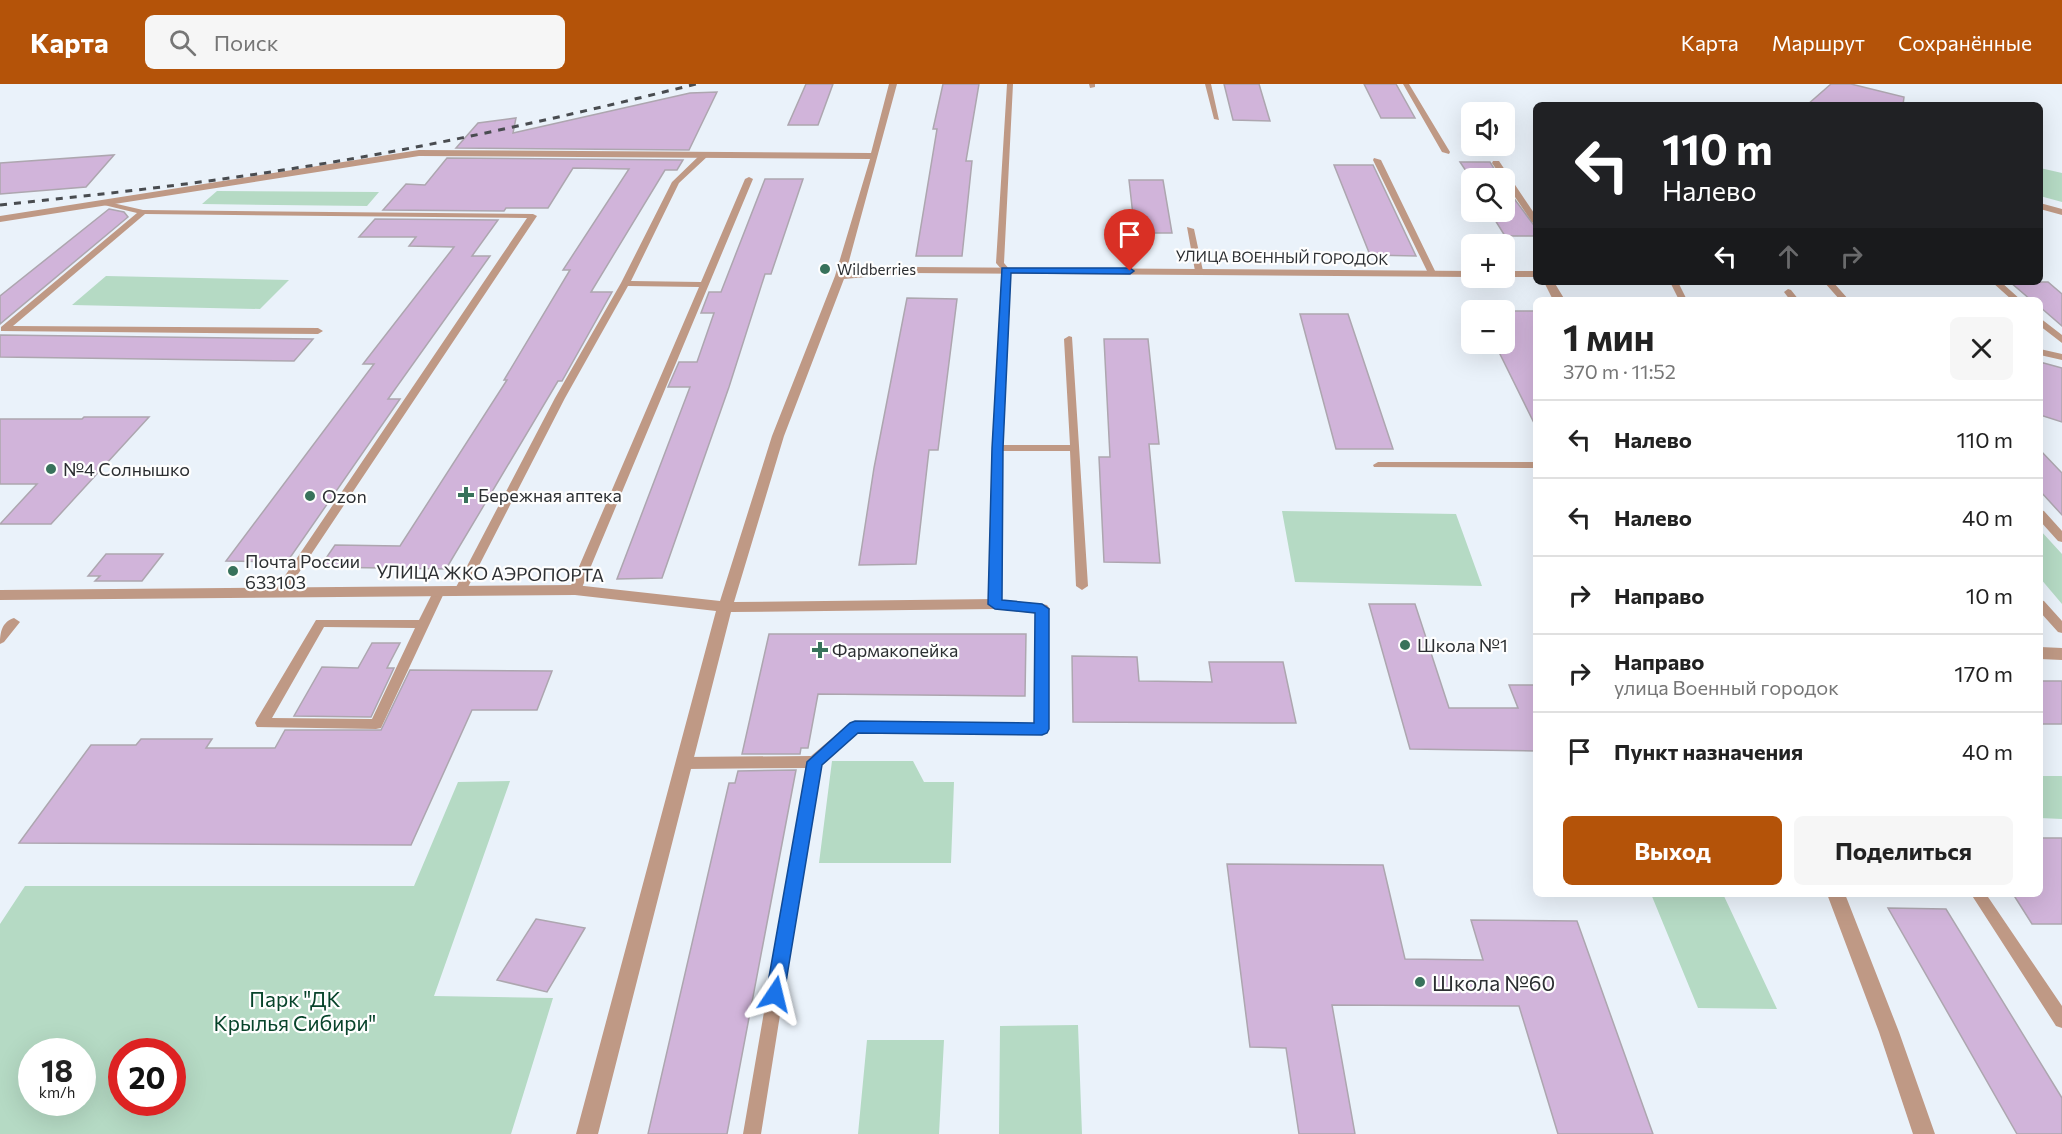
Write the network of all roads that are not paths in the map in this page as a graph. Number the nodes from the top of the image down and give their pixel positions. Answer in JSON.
{"nodes":[{"id":1,"x":893,"y":84,"type":"edge"},
{"id":2,"x":1010,"y":84,"type":"edge"},
{"id":3,"x":1208,"y":84,"type":"edge"},
{"id":4,"x":1406,"y":84,"type":"edge"},
{"id":5,"x":1217,"y":119,"type":"dead end"},
{"id":6,"x":1446,"y":152,"type":"dead end"},
{"id":7,"x":705,"y":155,"type":"junction"},
{"id":8,"x":875,"y":156,"type":"junction"},
{"id":9,"x":1377,"y":160,"type":"dead end"},
{"id":10,"x":1496,"y":163,"type":"dead end"},
{"id":11,"x":749,"y":179,"type":"dead end"},
{"id":12,"x":107,"y":203,"type":"junction"},
{"id":13,"x":2043,"y":207,"type":"edge"},
{"id":14,"x":143,"y":212,"type":"junction"},
{"id":15,"x":2062,"y":212,"type":"edge"},
{"id":16,"x":1533,"y":218,"type":"edge"},
{"id":17,"x":0,"y":219,"type":"edge"},
{"id":18,"x":1190,"y":229,"type":"dead end"},
{"id":19,"x":1006,"y":270,"type":"junction"},
{"id":20,"x":1199,"y":271,"type":"junction"},
{"id":21,"x":1432,"y":273,"type":"junction"},
{"id":22,"x":1461,"y":274,"type":"edge"},
{"id":23,"x":1515,"y":274,"type":"edge"},
{"id":24,"x":1533,"y":274,"type":"edge"},
{"id":25,"x":840,"y":276,"type":"junction"},
{"id":26,"x":625,"y":283,"type":"junction"},
{"id":27,"x":704,"y":285,"type":"junction"},
{"id":28,"x":1831,"y":285,"type":"edge"},
{"id":29,"x":2000,"y":285,"type":"edge"},
{"id":30,"x":1788,"y":292,"type":"dead end"},
{"id":31,"x":1792,"y":297,"type":"edge"},
{"id":32,"x":1842,"y":297,"type":"edge"},
{"id":33,"x":2014,"y":297,"type":"edge"},
{"id":34,"x":2043,"y":324,"type":"edge"},
{"id":35,"x":3,"y":329,"type":"edge"},
{"id":36,"x":318,"y":331,"type":"dead end"},
{"id":37,"x":1069,"y":339,"type":"dead end"},
{"id":38,"x":2062,"y":340,"type":"edge"},
{"id":39,"x":2043,"y":353,"type":"edge"},
{"id":40,"x":2062,"y":357,"type":"edge"},
{"id":41,"x":998,"y":448,"type":"junction"},
{"id":42,"x":1075,"y":448,"type":"junction"},
{"id":43,"x":1378,"y":465,"type":"dead end"},
{"id":44,"x":1533,"y":465,"type":"edge"},
{"id":45,"x":2043,"y":517,"type":"edge"},
{"id":46,"x":2062,"y":537,"type":"edge"},
{"id":47,"x":1082,"y":586,"type":"dead end"},
{"id":48,"x":574,"y":590,"type":"junction"},
{"id":49,"x":439,"y":591,"type":"junction"},
{"id":50,"x":460,"y":591,"type":"junction"},
{"id":51,"x":280,"y":592,"type":"junction"},
{"id":52,"x":0,"y":594,"type":"edge"},
{"id":53,"x":995,"y":604,"type":"junction"},
{"id":54,"x":726,"y":607,"type":"junction"},
{"id":55,"x":2043,"y":607,"type":"edge"},
{"id":56,"x":1042,"y":609,"type":"joint"},
{"id":57,"x":14,"y":622,"type":"dead end"},
{"id":58,"x":423,"y":624,"type":"junction"},
{"id":59,"x":2062,"y":629,"type":"edge"},
{"id":60,"x":0,"y":639,"type":"edge"},
{"id":61,"x":2043,"y":653,"type":"edge"},
{"id":62,"x":2062,"y":654,"type":"edge"},
{"id":63,"x":814,"y":762,"type":"junction"},
{"id":64,"x":684,"y":763,"type":"junction"},
{"id":65,"x":1837,"y":897,"type":"edge"},
{"id":66,"x":1980,"y":897,"type":"edge"},
{"id":67,"x":2062,"y":1020,"type":"edge"},
{"id":68,"x":587,"y":1134,"type":"edge"},
{"id":69,"x":752,"y":1134,"type":"edge"},
{"id":70,"x":1924,"y":1134,"type":"edge"}],
"edges":[{"from":1,"to":8,"type":"street"},
{"from":2,"to":19,"type":"lane"},
{"from":3,"to":5,"type":"lane"},
{"from":4,"to":6,"type":"lane"},
{"from":7,"to":8,"type":"street"},
{"from":7,"to":12,"type":"street"},
{"from":7,"to":26,"type":"lane"},
{"from":8,"to":25,"type":"street"},
{"from":9,"to":21,"type":"lane"},
{"from":10,"to":16,"type":"lane"},
{"from":11,"to":27,"type":"lane"},
{"from":12,"to":14,"type":"lane"},
{"from":12,"to":17,"type":"street"},
{"from":13,"to":15,"type":"street"},
{"from":14,"to":35,"type":"lane"},
{"from":14,"to":51,"type":"lane"},
{"from":18,"to":20,"type":"lane"},
{"from":19,"to":20,"type":"street","name":"УЛИЦА ВОЕННЫЙ ГОРОДОК"},
{"from":19,"to":25,"type":"street","name":"УЛИЦА ВОЕННЫЙ ГОРОДОК"},
{"from":19,"to":41,"type":"lane"},
{"from":20,"to":21,"type":"street","name":"УЛИЦА ВОЕННЫЙ ГОРОДОК"},
{"from":21,"to":22,"type":"street","name":"УЛИЦА ВОЕННЫЙ ГОРОДОК"},
{"from":23,"to":24,"type":"street"},
{"from":25,"to":54,"type":"street"},
{"from":26,"to":27,"type":"lane"},
{"from":26,"to":50,"type":"lane"},
{"from":27,"to":48,"type":"lane"},
{"from":28,"to":32,"type":"lane"},
{"from":29,"to":33,"type":"lane"},
{"from":30,"to":31,"type":"lane"},
{"from":34,"to":38,"type":"lane"},
{"from":35,"to":36,"type":"lane"},
{"from":37,"to":42,"type":"lane"},
{"from":39,"to":40,"type":"lane"},
{"from":41,"to":42,"type":"lane"},
{"from":41,"to":53,"type":"lane"},
{"from":42,"to":47,"type":"lane"},
{"from":43,"to":44,"type":"lane"},
{"from":45,"to":46,"type":"lane"},
{"from":48,"to":50,"type":"street","name":"УЛИЦА ЖКО АЭРОПОРТА"},
{"from":48,"to":54,"type":"street","name":"УЛИЦА ЖКО АЭРОПОРТА"},
{"from":49,"to":50,"type":"street","name":"УЛИЦА ЖКО АЭРОПОРТА"},
{"from":49,"to":51,"type":"street","name":"УЛИЦА ЖКО АЭРОПОРТА"},
{"from":49,"to":58,"type":"lane"},
{"from":51,"to":52,"type":"street","name":"УЛИЦА ЖКО АЭРОПОРТА"},
{"from":53,"to":54,"type":"street","name":"УЛИЦА ЖКО АЭРОПОРТА"},
{"from":53,"to":56,"type":"street","name":"УЛИЦА ЖКО АЭРОПОРТА"},
{"from":54,"to":64,"type":"street"},
{"from":55,"to":59,"type":"lane"},
{"from":56,"to":63,"type":"lane"},
{"from":57,"to":60,"type":"lane"},
{"from":58,"to":58,"type":"lane"},
{"from":61,"to":62,"type":"street"},
{"from":63,"to":64,"type":"lane"},
{"from":63,"to":69,"type":"lane"},
{"from":64,"to":68,"type":"street"},
{"from":65,"to":70,"type":"street"},
{"from":66,"to":67,"type":"lane"}]}
